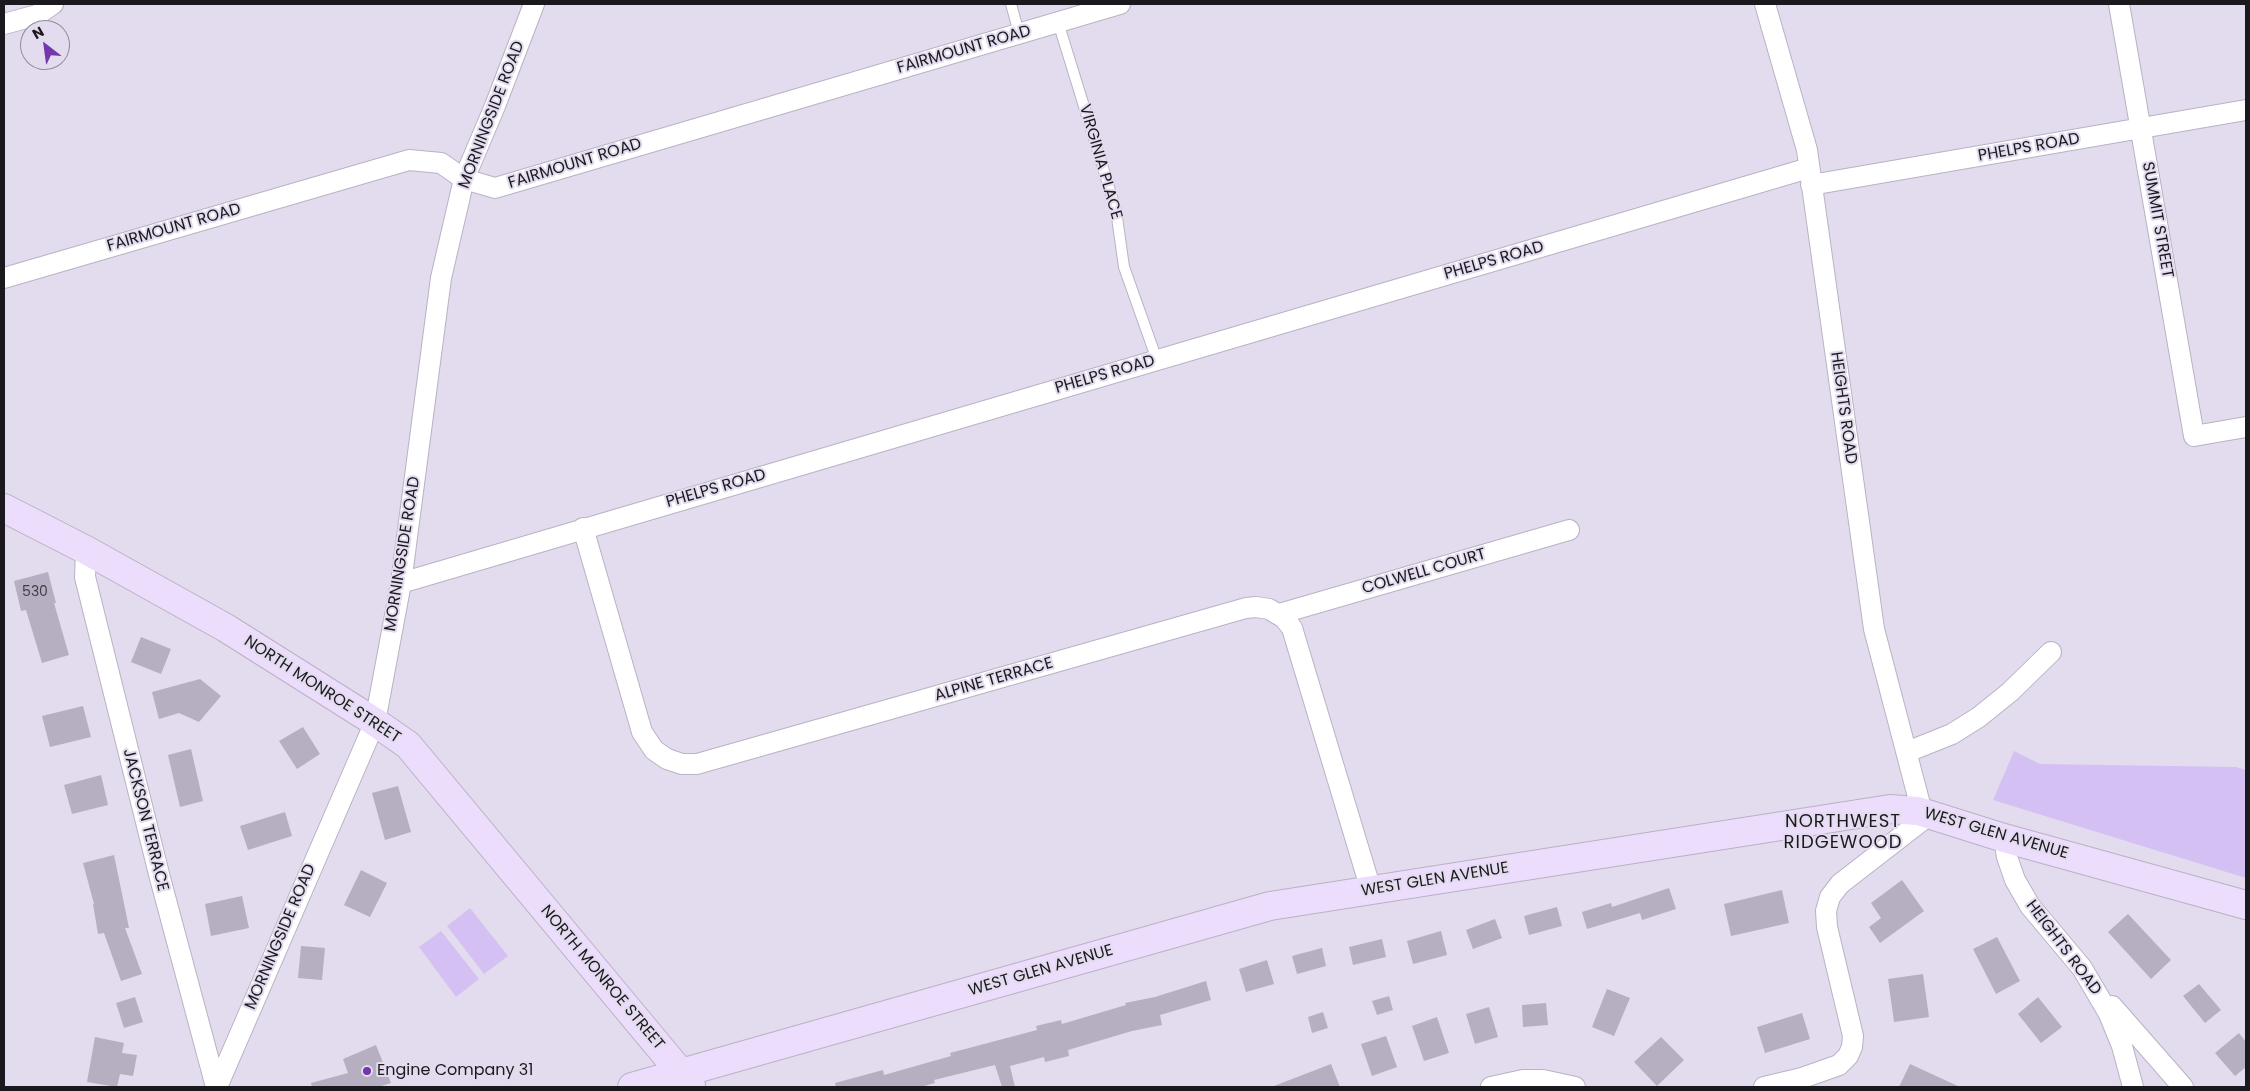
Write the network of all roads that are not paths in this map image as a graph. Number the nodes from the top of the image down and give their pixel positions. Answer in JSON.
{"nodes":[{"id":1,"x":53,"y":4,"type":"edge"},
{"id":2,"x":534,"y":4,"type":"edge"},
{"id":3,"x":1010,"y":4,"type":"edge"},
{"id":4,"x":1120,"y":4,"type":"edge"},
{"id":5,"x":1765,"y":4,"type":"edge"},
{"id":6,"x":2120,"y":4,"type":"edge"},
{"id":7,"x":1058,"y":22,"type":"junction"},
{"id":8,"x":4,"y":24,"type":"edge"},
{"id":9,"x":1019,"y":33,"type":"junction"},
{"id":10,"x":2246,"y":110,"type":"edge"},
{"id":11,"x":2141,"y":128,"type":"junction"},
{"id":12,"x":1810,"y":177,"type":"junction"},
{"id":13,"x":464,"y":179,"type":"junction"},
{"id":14,"x":4,"y":278,"type":"edge"},
{"id":15,"x":1157,"y":360,"type":"junction"},
{"id":16,"x":2246,"y":427,"type":"edge"},
{"id":17,"x":4,"y":508,"type":"edge"},
{"id":18,"x":583,"y":528,"type":"junction"},
{"id":19,"x":1569,"y":530,"type":"dead end"},
{"id":20,"x":86,"y":550,"type":"junction"},
{"id":21,"x":401,"y":583,"type":"junction"},
{"id":22,"x":1279,"y":614,"type":"junction"},
{"id":23,"x":2051,"y":652,"type":"dead end"},
{"id":24,"x":375,"y":722,"type":"junction"},
{"id":25,"x":1907,"y":752,"type":"junction"},
{"id":26,"x":1926,"y":813,"type":"junction"},
{"id":27,"x":2004,"y":838,"type":"junction"},
{"id":28,"x":1371,"y":890,"type":"junction"},
{"id":29,"x":2246,"y":905,"type":"edge"},
{"id":30,"x":2093,"y":984,"type":"junction"},
{"id":31,"x":687,"y":1080,"type":"edge"},
{"id":32,"x":216,"y":1087,"type":"edge"},
{"id":33,"x":632,"y":1087,"type":"edge"},
{"id":34,"x":1491,"y":1087,"type":"edge"},
{"id":35,"x":1575,"y":1087,"type":"edge"},
{"id":36,"x":1764,"y":1087,"type":"edge"},
{"id":37,"x":2133,"y":1087,"type":"edge"},
{"id":38,"x":2183,"y":1087,"type":"edge"}],
"edges":[{"from":1,"to":8,"type":"street"},
{"from":2,"to":13,"type":"street","name":"MORNINGSIDE ROAD"},
{"from":3,"to":9,"type":"lane"},
{"from":4,"to":7,"type":"street","name":"FAIRMOUNT ROAD"},
{"from":5,"to":12,"type":"street","name":"HEIGHTS ROAD"},
{"from":6,"to":11,"type":"street","name":"SUMMIT STREET"},
{"from":7,"to":9,"type":"street","name":"FAIRMOUNT ROAD"},
{"from":7,"to":15,"type":"lane","name":"VIRGINIA PLACE"},
{"from":9,"to":13,"type":"street","name":"FAIRMOUNT ROAD"},
{"from":10,"to":11,"type":"street","name":"PHELPS ROAD"},
{"from":11,"to":12,"type":"street","name":"PHELPS ROAD"},
{"from":11,"to":16,"type":"street","name":"SUMMIT STREET"},
{"from":12,"to":15,"type":"street","name":"PHELPS ROAD"},
{"from":12,"to":25,"type":"street","name":"HEIGHTS ROAD"},
{"from":13,"to":14,"type":"street","name":"FAIRMOUNT ROAD"},
{"from":13,"to":21,"type":"street","name":"MORNINGSIDE ROAD"},
{"from":15,"to":18,"type":"street","name":"PHELPS ROAD"},
{"from":17,"to":20,"type":"street","name":"NORTH MONROE STREET"},
{"from":18,"to":21,"type":"street","name":"PHELPS ROAD"},
{"from":18,"to":22,"type":"street","name":"ALPINE TERRACE"},
{"from":19,"to":22,"type":"street","name":"COLWELL COURT"},
{"from":20,"to":24,"type":"street","name":"NORTH MONROE STREET"},
{"from":20,"to":32,"type":"street","name":"JACKSON TERRACE"},
{"from":21,"to":24,"type":"street","name":"MORNINGSIDE ROAD"},
{"from":22,"to":28,"type":"street"},
{"from":23,"to":25,"type":"street"},
{"from":24,"to":31,"type":"street","name":"NORTH MONROE STREET"},
{"from":24,"to":32,"type":"street","name":"MORNINGSIDE ROAD"},
{"from":25,"to":26,"type":"street","name":"HEIGHTS ROAD"},
{"from":26,"to":27,"type":"street","name":"WEST GLEN AVENUE"},
{"from":26,"to":28,"type":"street","name":"WEST GLEN AVENUE"},
{"from":26,"to":36,"type":"street"},
{"from":27,"to":29,"type":"street","name":"WEST GLEN AVENUE"},
{"from":27,"to":30,"type":"street","name":"HEIGHTS ROAD"},
{"from":28,"to":31,"type":"street","name":"WEST GLEN AVENUE"},
{"from":30,"to":37,"type":"street","name":"HEIGHTS ROAD"},
{"from":30,"to":38,"type":"street"},
{"from":31,"to":33,"type":"street","name":"WEST GLEN AVENUE"},
{"from":34,"to":35,"type":"street"}]}
